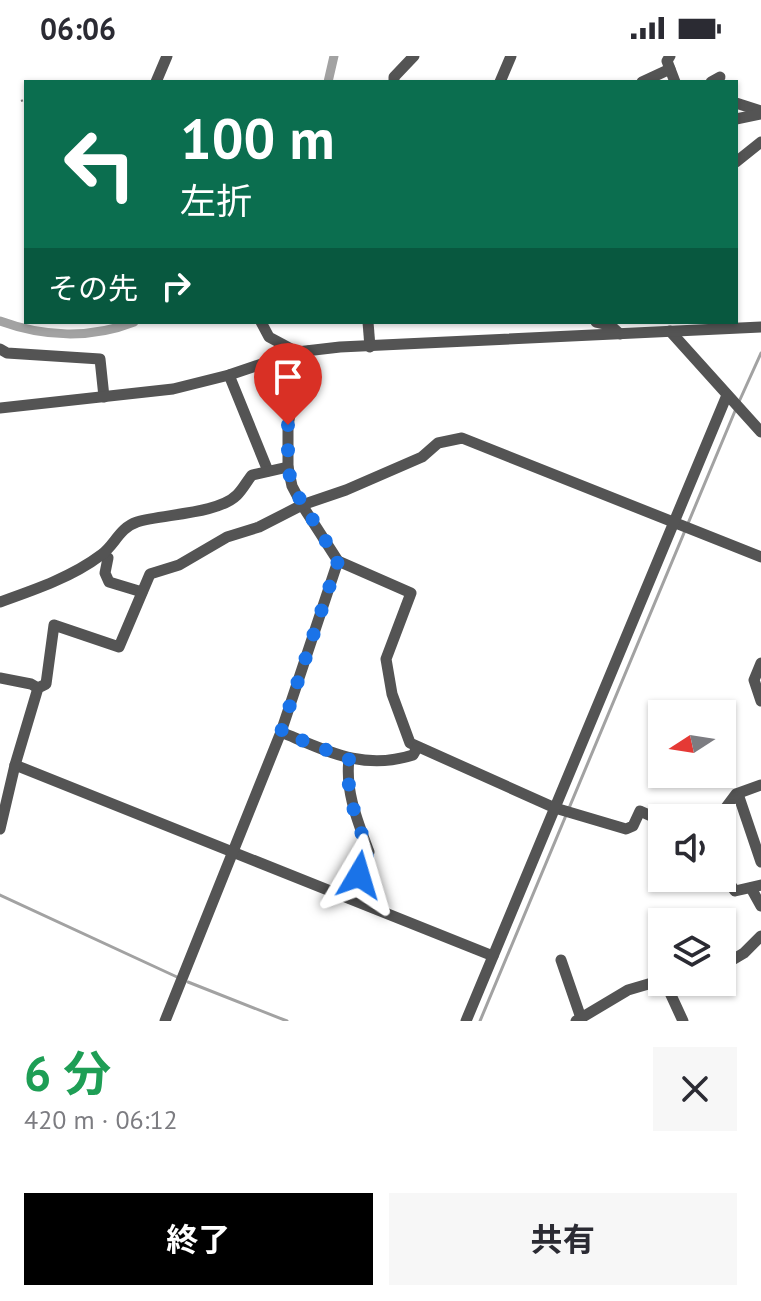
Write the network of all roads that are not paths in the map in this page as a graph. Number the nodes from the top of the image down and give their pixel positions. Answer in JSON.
{"nodes":[{"id":1,"x":167,"y":56,"type":"edge"},
{"id":2,"x":414,"y":56,"type":"edge"},
{"id":3,"x":511,"y":56,"type":"edge"},
{"id":4,"x":670,"y":62,"type":"edge"},
{"id":5,"x":157,"y":80,"type":"edge"},
{"id":6,"x":394,"y":80,"type":"edge"},
{"id":7,"x":501,"y":80,"type":"edge"},
{"id":8,"x":645,"y":80,"type":"edge"},
{"id":9,"x":738,"y":104,"type":"edge"},
{"id":10,"x":761,"y":113,"type":"edge"},
{"id":11,"x":738,"y":119,"type":"edge"},
{"id":12,"x":761,"y":142,"type":"edge"},
{"id":13,"x":738,"y":160,"type":"edge"},
{"id":14,"x":262,"y":324,"type":"edge"},
{"id":15,"x":368,"y":324,"type":"edge"},
{"id":16,"x":605,"y":324,"type":"edge"},
{"id":17,"x":761,"y":327,"type":"edge"},
{"id":18,"x":667,"y":328,"type":"edge"},
{"id":19,"x":620,"y":334,"type":"junction"},
{"id":20,"x":370,"y":347,"type":"junction"},
{"id":21,"x":0,"y":349,"type":"edge"},
{"id":22,"x":303,"y":351,"type":"junction"},
{"id":23,"x":229,"y":375,"type":"junction"},
{"id":24,"x":727,"y":395,"type":"junction"},
{"id":25,"x":104,"y":397,"type":"junction"},
{"id":26,"x":0,"y":408,"type":"edge"},
{"id":27,"x":761,"y":432,"type":"edge"},
{"id":28,"x":288,"y":467,"type":"junction"},
{"id":29,"x":268,"y":471,"type":"junction"},
{"id":30,"x":302,"y":505,"type":"junction"},
{"id":31,"x":673,"y":523,"type":"junction"},
{"id":32,"x":102,"y":555,"type":"junction"},
{"id":33,"x":761,"y":557,"type":"edge"},
{"id":34,"x":338,"y":561,"type":"junction"},
{"id":35,"x":142,"y":592,"type":"junction"},
{"id":36,"x":0,"y":604,"type":"edge"},
{"id":37,"x":0,"y":614,"type":"edge"},
{"id":38,"x":761,"y":663,"type":"edge"},
{"id":39,"x":0,"y":678,"type":"edge"},
{"id":40,"x":38,"y":688,"type":"junction"},
{"id":41,"x":761,"y":701,"type":"edge"},
{"id":42,"x":281,"y":732,"type":"junction"},
{"id":43,"x":417,"y":748,"type":"junction"},
{"id":44,"x":349,"y":759,"type":"junction"},
{"id":45,"x":15,"y":765,"type":"junction"},
{"id":46,"x":761,"y":785,"type":"edge"},
{"id":47,"x":738,"y":794,"type":"junction"},
{"id":48,"x":730,"y":804,"type":"edge"},
{"id":49,"x":555,"y":808,"type":"junction"},
{"id":50,"x":648,"y":815,"type":"edge"},
{"id":51,"x":0,"y":829,"type":"edge"},
{"id":52,"x":233,"y":851,"type":"junction"},
{"id":53,"x":761,"y":862,"type":"edge"},
{"id":54,"x":756,"y":887,"type":"edge"},
{"id":55,"x":736,"y":891,"type":"edge"},
{"id":56,"x":349,"y":898,"type":"junction"},
{"id":57,"x":761,"y":906,"type":"edge"},
{"id":58,"x":761,"y":936,"type":"edge"},
{"id":59,"x":493,"y":956,"type":"junction"},
{"id":60,"x":736,"y":958,"type":"edge"},
{"id":61,"x":561,"y":960,"type":"dead end"},
{"id":62,"x":648,"y":985,"type":"edge"},
{"id":63,"x":671,"y":996,"type":"edge"},
{"id":64,"x":579,"y":1019,"type":"edge"},
{"id":65,"x":165,"y":1021,"type":"edge"},
{"id":66,"x":466,"y":1021,"type":"edge"},
{"id":67,"x":683,"y":1021,"type":"edge"}],
"edges":[{"from":1,"to":5,"type":"street"},
{"from":2,"to":6,"type":"street"},
{"from":3,"to":7,"type":"street"},
{"from":4,"to":8,"type":"street"},
{"from":9,"to":10,"type":"street"},
{"from":10,"to":11,"type":"street"},
{"from":12,"to":13,"type":"street"},
{"from":14,"to":22,"type":"street"},
{"from":15,"to":20,"type":"street"},
{"from":16,"to":19,"type":"street"},
{"from":17,"to":18,"type":"street"},
{"from":18,"to":19,"type":"street"},
{"from":18,"to":24,"type":"street"},
{"from":19,"to":20,"type":"street"},
{"from":20,"to":22,"type":"street"},
{"from":21,"to":25,"type":"street"},
{"from":22,"to":23,"type":"street"},
{"from":22,"to":28,"type":"street"},
{"from":23,"to":25,"type":"street"},
{"from":23,"to":29,"type":"street"},
{"from":24,"to":27,"type":"street"},
{"from":24,"to":31,"type":"street"},
{"from":25,"to":26,"type":"street"},
{"from":28,"to":29,"type":"street"},
{"from":28,"to":30,"type":"street"},
{"from":29,"to":32,"type":"street"},
{"from":30,"to":31,"type":"street"},
{"from":30,"to":34,"type":"street"},
{"from":30,"to":35,"type":"street"},
{"from":31,"to":33,"type":"street"},
{"from":31,"to":49,"type":"street"},
{"from":32,"to":35,"type":"street"},
{"from":32,"to":36,"type":"street"},
{"from":34,"to":42,"type":"street"},
{"from":34,"to":43,"type":"street"},
{"from":35,"to":40,"type":"street"},
{"from":36,"to":37,"type":"street"},
{"from":38,"to":41,"type":"street"},
{"from":39,"to":40,"type":"street"},
{"from":40,"to":45,"type":"street"},
{"from":42,"to":44,"type":"street"},
{"from":42,"to":52,"type":"street"},
{"from":43,"to":44,"type":"street"},
{"from":43,"to":49,"type":"street"},
{"from":44,"to":56,"type":"street"},
{"from":45,"to":51,"type":"street"},
{"from":45,"to":52,"type":"street"},
{"from":46,"to":47,"type":"street"},
{"from":47,"to":48,"type":"street"},
{"from":47,"to":53,"type":"street"},
{"from":49,"to":50,"type":"street"},
{"from":49,"to":59,"type":"street"},
{"from":52,"to":56,"type":"street"},
{"from":52,"to":65,"type":"street"},
{"from":54,"to":55,"type":"street"},
{"from":54,"to":57,"type":"street"},
{"from":56,"to":59,"type":"street"},
{"from":58,"to":60,"type":"street"},
{"from":59,"to":66,"type":"street"},
{"from":61,"to":64,"type":"street"},
{"from":62,"to":64,"type":"street"},
{"from":63,"to":67,"type":"street"}]}
